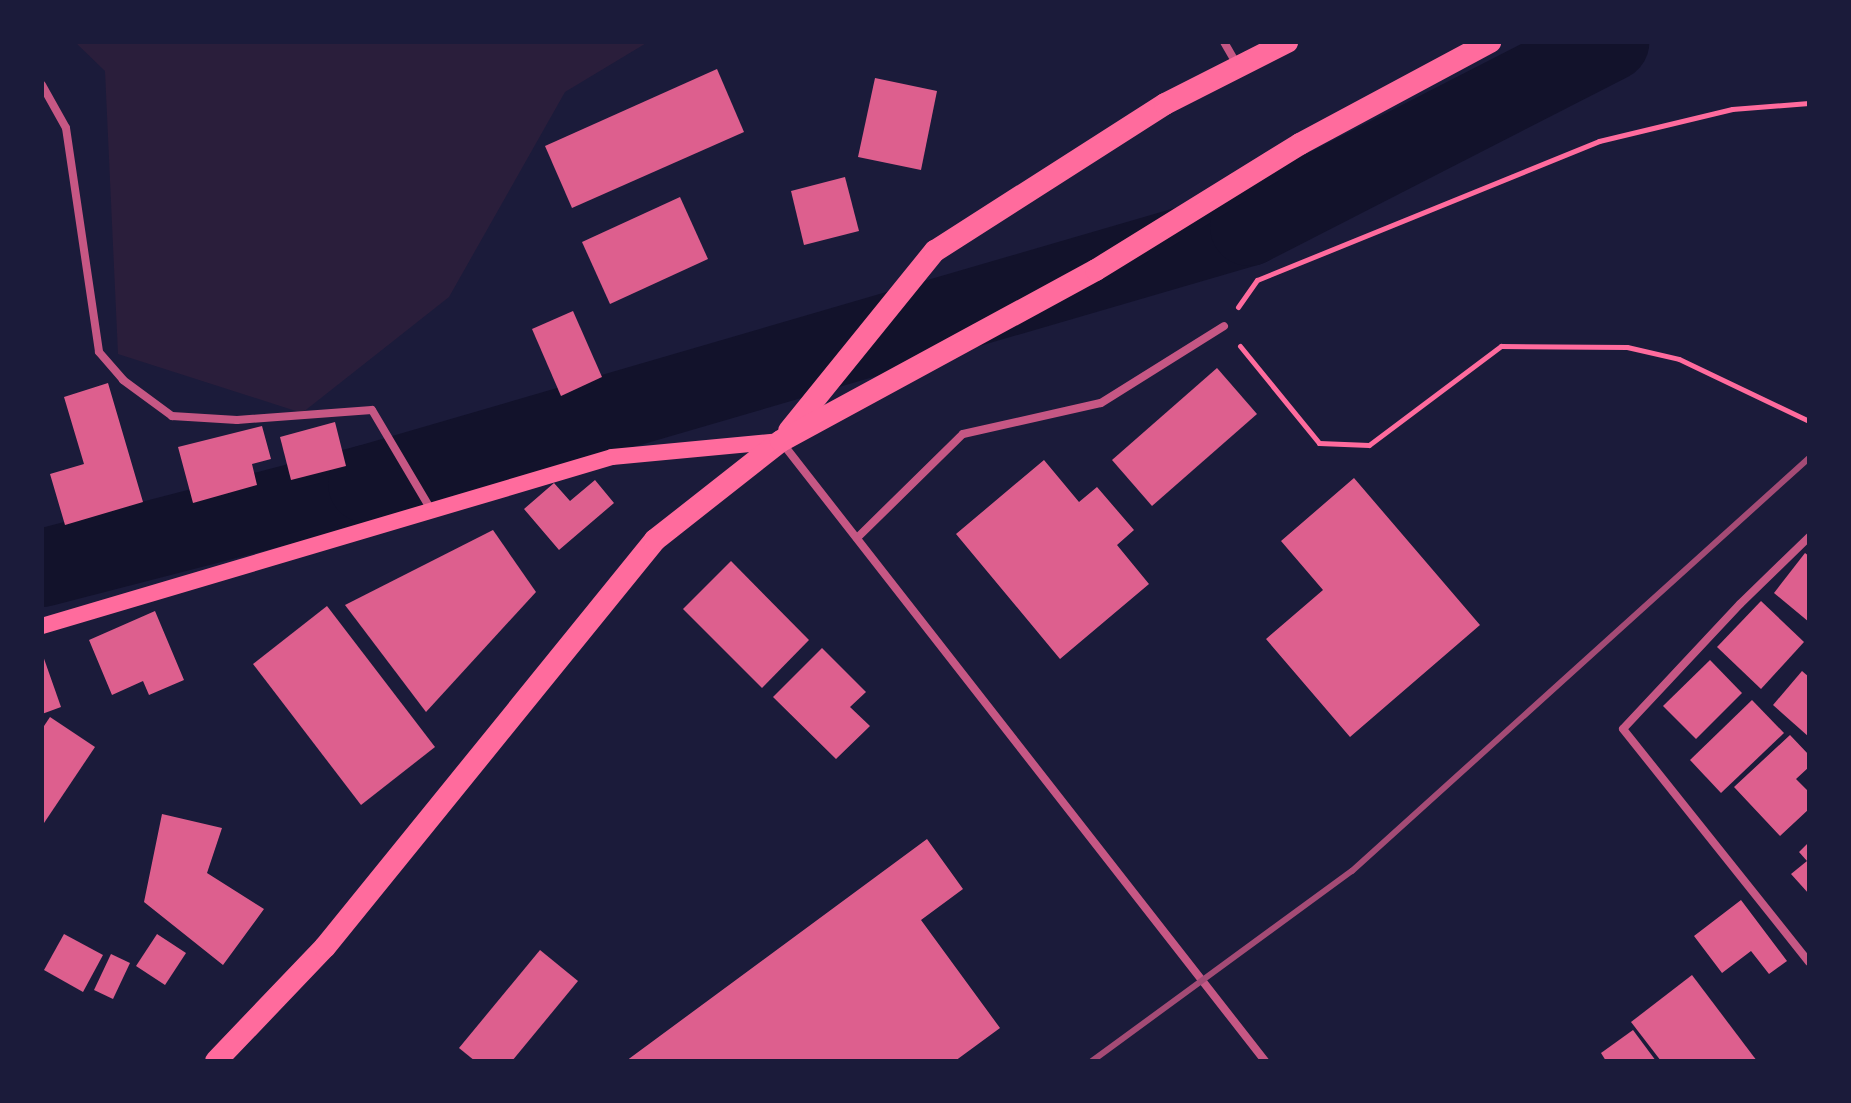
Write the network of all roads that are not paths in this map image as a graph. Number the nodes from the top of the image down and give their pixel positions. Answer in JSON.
{"nodes":[{"id":1,"x":1224,"y":42,"type":"edge"},
{"id":2,"x":1287,"y":42,"type":"edge"},
{"id":3,"x":1490,"y":42,"type":"edge"},
{"id":4,"x":1238,"y":67,"type":"junction"},
{"id":5,"x":42,"y":85,"type":"edge"},
{"id":6,"x":1224,"y":326,"type":"road end"},
{"id":7,"x":781,"y":441,"type":"junction"},
{"id":8,"x":430,"y":508,"type":"junction"},
{"id":9,"x":1809,"y":537,"type":"edge"},
{"id":10,"x":857,"y":538,"type":"junction"},
{"id":11,"x":42,"y":626,"type":"edge"},
{"id":12,"x":1809,"y":962,"type":"edge"},
{"id":13,"x":216,"y":1061,"type":"edge"},
{"id":14,"x":1265,"y":1061,"type":"edge"}],
"edges":[{"from":1,"to":4,"type":"street"},
{"from":2,"to":4,"type":"highway"},
{"from":3,"to":7,"type":"highway"},
{"from":4,"to":7,"type":"highway"},
{"from":5,"to":8,"type":"street"},
{"from":6,"to":10,"type":"street"},
{"from":7,"to":8,"type":"main road"},
{"from":7,"to":10,"type":"street"},
{"from":7,"to":13,"type":"highway"},
{"from":8,"to":11,"type":"main road"},
{"from":9,"to":12,"type":"street"},
{"from":10,"to":14,"type":"street"}]}
